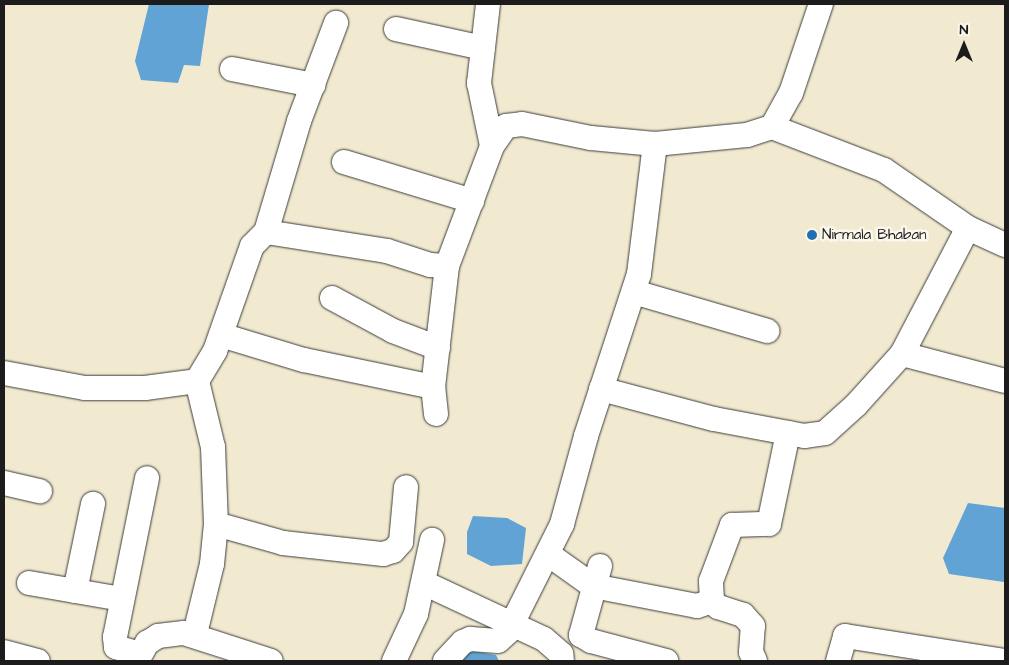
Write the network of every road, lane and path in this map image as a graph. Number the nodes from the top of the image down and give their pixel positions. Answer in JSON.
{"nodes":[{"id":1,"x":488,"y":4,"type":"edge"},
{"id":2,"x":821,"y":4,"type":"edge"},
{"id":3,"x":336,"y":23,"type":"dead end"},
{"id":4,"x":396,"y":29,"type":"dead end"},
{"id":5,"x":483,"y":48,"type":"junction"},
{"id":6,"x":232,"y":68,"type":"dead end"},
{"id":7,"x":313,"y":85,"type":"junction"},
{"id":8,"x":772,"y":127,"type":"junction"},
{"id":9,"x":655,"y":144,"type":"junction"},
{"id":10,"x":492,"y":146,"type":"junction"},
{"id":11,"x":344,"y":162,"type":"dead end"},
{"id":12,"x":472,"y":200,"type":"junction"},
{"id":13,"x":968,"y":228,"type":"junction"},
{"id":14,"x":266,"y":232,"type":"junction"},
{"id":15,"x":1005,"y":245,"type":"edge"},
{"id":16,"x":447,"y":266,"type":"junction"},
{"id":17,"x":634,"y":292,"type":"junction"},
{"id":18,"x":332,"y":298,"type":"dead end"},
{"id":19,"x":767,"y":331,"type":"dead end"},
{"id":20,"x":220,"y":335,"type":"junction"},
{"id":21,"x":438,"y":348,"type":"junction"},
{"id":22,"x":902,"y":354,"type":"junction"},
{"id":23,"x":4,"y":373,"type":"edge"},
{"id":24,"x":1005,"y":380,"type":"edge"},
{"id":25,"x":198,"y":381,"type":"junction"},
{"id":26,"x":433,"y":387,"type":"junction"},
{"id":27,"x":601,"y":389,"type":"junction"},
{"id":28,"x":436,"y":414,"type":"dead end"},
{"id":29,"x":788,"y":433,"type":"junction"},
{"id":30,"x":147,"y":478,"type":"dead end"},
{"id":31,"x":4,"y":483,"type":"edge"},
{"id":32,"x":406,"y":487,"type":"dead end"},
{"id":33,"x":40,"y":491,"type":"dead end"},
{"id":34,"x":93,"y":504,"type":"dead end"},
{"id":35,"x":216,"y":524,"type":"junction"},
{"id":36,"x":432,"y":540,"type":"dead end"},
{"id":37,"x":548,"y":554,"type":"junction"},
{"id":38,"x":597,"y":576,"type":"junction"},
{"id":39,"x":29,"y":583,"type":"dead end"},
{"id":40,"x":424,"y":583,"type":"junction"},
{"id":41,"x":75,"y":591,"type":"junction"},
{"id":42,"x":122,"y":599,"type":"junction"},
{"id":43,"x":712,"y":601,"type":"junction"},
{"id":44,"x":512,"y":625,"type":"junction"},
{"id":45,"x":195,"y":634,"type":"junction"},
{"id":46,"x":4,"y":652,"type":"edge"},
{"id":47,"x":138,"y":658,"type":"edge"},
{"id":48,"x":750,"y":658,"type":"edge"},
{"id":49,"x":38,"y":661,"type":"edge"},
{"id":50,"x":271,"y":661,"type":"edge"},
{"id":51,"x":394,"y":661,"type":"edge"},
{"id":52,"x":445,"y":661,"type":"edge"},
{"id":53,"x":562,"y":661,"type":"edge"},
{"id":54,"x":666,"y":661,"type":"edge"},
{"id":55,"x":838,"y":661,"type":"edge"},
{"id":56,"x":1005,"y":661,"type":"edge"}],
"edges":[{"from":1,"to":5,"type":"street"},
{"from":2,"to":8,"type":"street"},
{"from":3,"to":7,"type":"street"},
{"from":4,"to":5,"type":"street"},
{"from":5,"to":10,"type":"street"},
{"from":6,"to":7,"type":"street"},
{"from":7,"to":14,"type":"street"},
{"from":8,"to":9,"type":"street"},
{"from":8,"to":13,"type":"street"},
{"from":9,"to":10,"type":"street"},
{"from":9,"to":17,"type":"street"},
{"from":10,"to":12,"type":"street"},
{"from":11,"to":12,"type":"street"},
{"from":12,"to":16,"type":"street"},
{"from":13,"to":15,"type":"street"},
{"from":13,"to":22,"type":"street"},
{"from":14,"to":16,"type":"street"},
{"from":14,"to":20,"type":"street"},
{"from":16,"to":21,"type":"street"},
{"from":17,"to":19,"type":"street"},
{"from":17,"to":27,"type":"street"},
{"from":18,"to":21,"type":"street"},
{"from":20,"to":25,"type":"street"},
{"from":20,"to":26,"type":"street"},
{"from":21,"to":26,"type":"street"},
{"from":22,"to":24,"type":"street"},
{"from":22,"to":29,"type":"street"},
{"from":23,"to":25,"type":"street"},
{"from":25,"to":35,"type":"street"},
{"from":26,"to":28,"type":"street"},
{"from":27,"to":29,"type":"street"},
{"from":27,"to":37,"type":"street"},
{"from":29,"to":43,"type":"street"},
{"from":30,"to":42,"type":"street"},
{"from":31,"to":33,"type":"street"},
{"from":32,"to":35,"type":"street"},
{"from":34,"to":41,"type":"street"},
{"from":35,"to":45,"type":"street"},
{"from":36,"to":40,"type":"street"},
{"from":37,"to":38,"type":"street"},
{"from":37,"to":44,"type":"street"},
{"from":38,"to":43,"type":"street"},
{"from":38,"to":54,"type":"street"},
{"from":39,"to":41,"type":"street"},
{"from":40,"to":44,"type":"street"},
{"from":40,"to":51,"type":"street"},
{"from":41,"to":42,"type":"street"},
{"from":42,"to":47,"type":"street"},
{"from":43,"to":48,"type":"street"},
{"from":44,"to":52,"type":"street"},
{"from":44,"to":53,"type":"street"},
{"from":45,"to":47,"type":"street"},
{"from":45,"to":50,"type":"street"},
{"from":46,"to":49,"type":"street"},
{"from":55,"to":56,"type":"street"}]}
